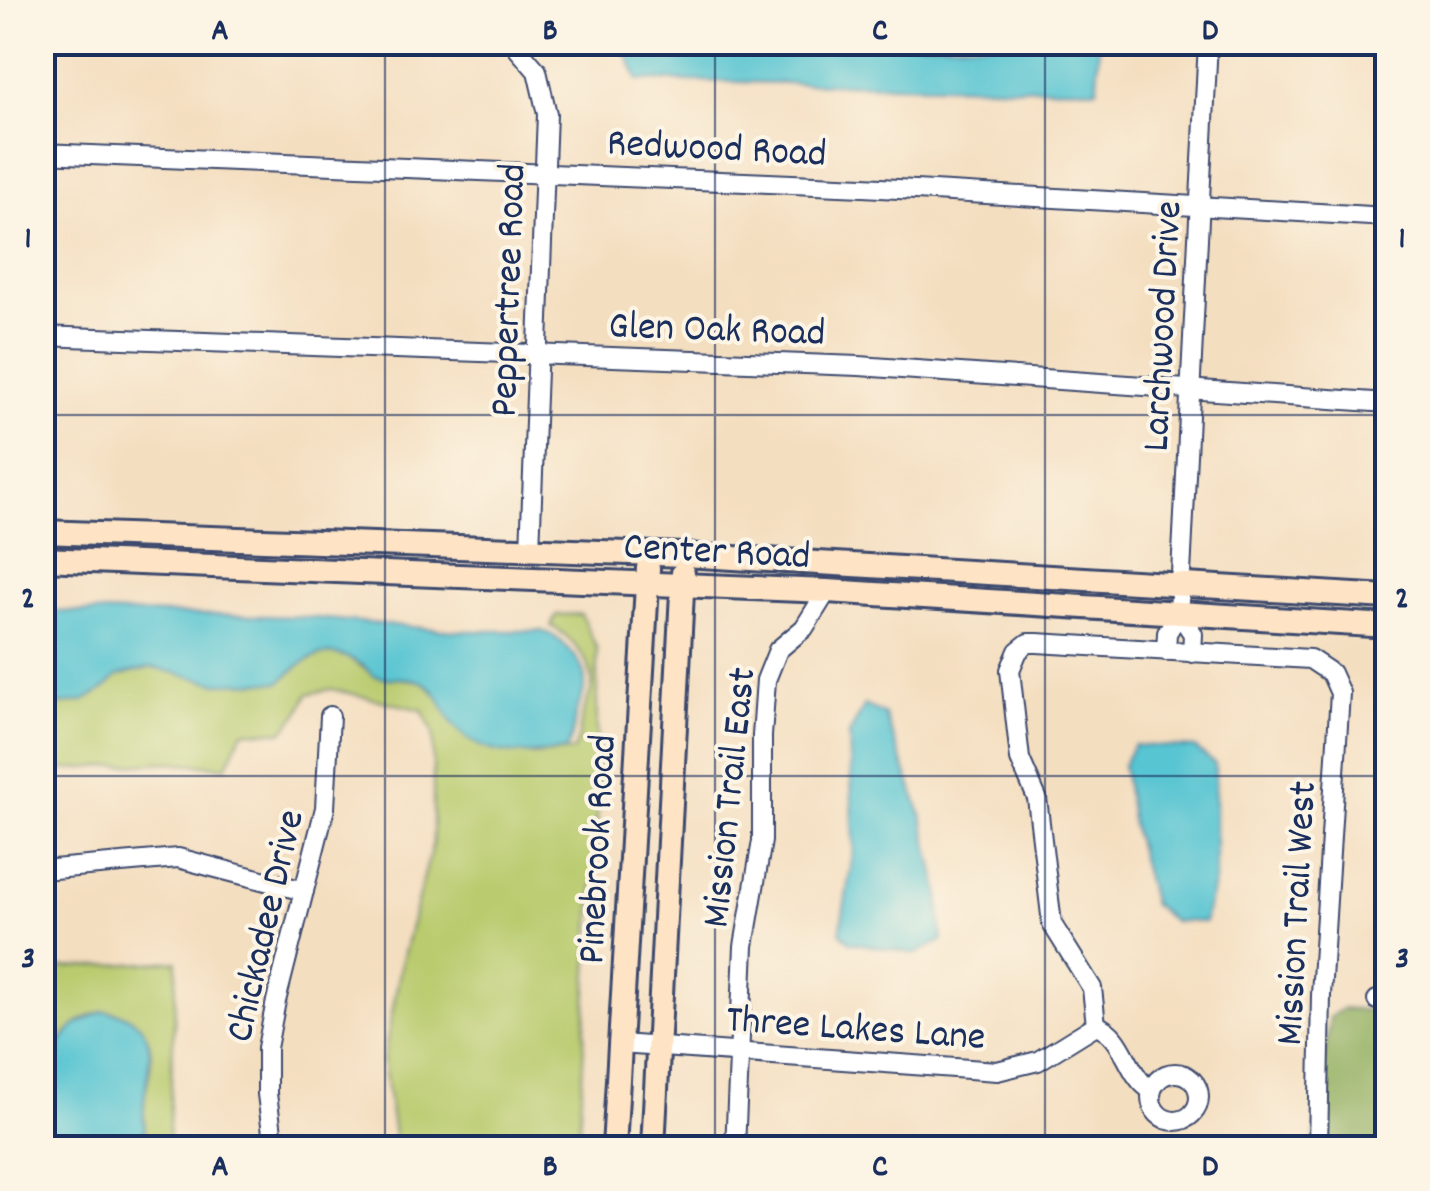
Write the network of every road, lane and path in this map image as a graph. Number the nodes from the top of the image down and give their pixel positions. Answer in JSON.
{"nodes":[{"id":1,"x":512,"y":42,"type":"edge"},
{"id":2,"x":1208,"y":42,"type":"edge"},
{"id":3,"x":42,"y":152,"type":"edge"},
{"id":4,"x":546,"y":172,"type":"junction"},
{"id":5,"x":1202,"y":208,"type":"junction"},
{"id":6,"x":1388,"y":217,"type":"edge"},
{"id":7,"x":42,"y":336,"type":"edge"},
{"id":8,"x":538,"y":355,"type":"junction"},
{"id":9,"x":1190,"y":390,"type":"junction"},
{"id":10,"x":1388,"y":402,"type":"edge"},
{"id":11,"x":42,"y":532,"type":"edge"},
{"id":12,"x":530,"y":550,"type":"junction"},
{"id":13,"x":649,"y":554,"type":"junction"},
{"id":14,"x":684,"y":556,"type":"junction"},
{"id":15,"x":42,"y":559,"type":"edge"},
{"id":16,"x":648,"y":582,"type":"junction"},
{"id":17,"x":682,"y":584,"type":"junction"},
{"id":18,"x":1180,"y":585,"type":"junction"},
{"id":19,"x":826,"y":591,"type":"junction"},
{"id":20,"x":1388,"y":598,"type":"edge"},
{"id":21,"x":1179,"y":613,"type":"junction"},
{"id":22,"x":1388,"y":626,"type":"edge"},
{"id":23,"x":1166,"y":652,"type":"junction"},
{"id":24,"x":1192,"y":653,"type":"junction"},
{"id":25,"x":330,"y":716,"type":"dead end"},
{"id":26,"x":42,"y":870,"type":"edge"},
{"id":27,"x":304,"y":890,"type":"junction"},
{"id":28,"x":1096,"y":1025,"type":"junction"},
{"id":29,"x":620,"y":1044,"type":"junction"},
{"id":30,"x":659,"y":1046,"type":"junction"},
{"id":31,"x":738,"y":1052,"type":"junction"},
{"id":32,"x":1152,"y":1090,"type":"dead end"},
{"id":33,"x":274,"y":1148,"type":"edge"},
{"id":34,"x":614,"y":1148,"type":"edge"},
{"id":35,"x":653,"y":1148,"type":"edge"},
{"id":36,"x":735,"y":1148,"type":"edge"},
{"id":37,"x":1318,"y":1148,"type":"edge"}],
"edges":[{"from":1,"to":4,"type":"street","name":"Peppertree Road"},
{"from":2,"to":5,"type":"street","name":"Larchwood Drive"},
{"from":3,"to":4,"type":"street","name":"Redwood Road"},
{"from":4,"to":5,"type":"street","name":"Redwood Road"},
{"from":4,"to":8,"type":"street","name":"Peppertree Road"},
{"from":5,"to":6,"type":"street","name":"Redwood Road"},
{"from":5,"to":9,"type":"street","name":"Larchwood Drive"},
{"from":7,"to":8,"type":"street","name":"Glen Oak Road"},
{"from":8,"to":9,"type":"street","name":"Glen Oak Road"},
{"from":8,"to":12,"type":"street","name":"Peppertree Road"},
{"from":9,"to":10,"type":"street","name":"Glen Oak Road"},
{"from":9,"to":18,"type":"street","name":"Larchwood Drive"},
{"from":11,"to":12,"type":"street","name":"Center Road"},
{"from":12,"to":13,"type":"street","name":"Center Road"},
{"from":13,"to":14,"type":"street","name":"Center Road"},
{"from":13,"to":16,"type":"street","name":"Pinebrook Road"},
{"from":14,"to":17,"type":"street","name":"Pinebrook Road"},
{"from":14,"to":18,"type":"street","name":"Center Road"},
{"from":15,"to":16,"type":"street","name":"Center Road"},
{"from":16,"to":17,"type":"street","name":"Center Road"},
{"from":16,"to":29,"type":"street","name":"Pinebrook Road"},
{"from":17,"to":19,"type":"street","name":"Center Road"},
{"from":17,"to":30,"type":"street","name":"Pinebrook Road"},
{"from":18,"to":20,"type":"street","name":"Center Road"},
{"from":18,"to":21,"type":"street","name":"Larchwood Drive"},
{"from":19,"to":21,"type":"street","name":"Center Road"},
{"from":19,"to":31,"type":"street","name":"Mission Trail East"},
{"from":21,"to":22,"type":"street","name":"Center Road"},
{"from":21,"to":23,"type":"street"},
{"from":21,"to":24,"type":"street"},
{"from":23,"to":24,"type":"street"},
{"from":23,"to":28,"type":"street"},
{"from":24,"to":37,"type":"street","name":"Mission Trail West"},
{"from":25,"to":27,"type":"street","name":"Chickadee Drive"},
{"from":26,"to":27,"type":"street"},
{"from":27,"to":33,"type":"street","name":"Chickadee Drive"},
{"from":28,"to":31,"type":"street","name":"Three Lakes Lane"},
{"from":28,"to":32,"type":"street"},
{"from":29,"to":30,"type":"street","name":"Three Lakes Lane"},
{"from":29,"to":34,"type":"street","name":"Pinebrook Road"},
{"from":30,"to":31,"type":"street","name":"Three Lakes Lane"},
{"from":30,"to":35,"type":"street","name":"Pinebrook Road"},
{"from":31,"to":36,"type":"street","name":"Mission Trail East"}]}
